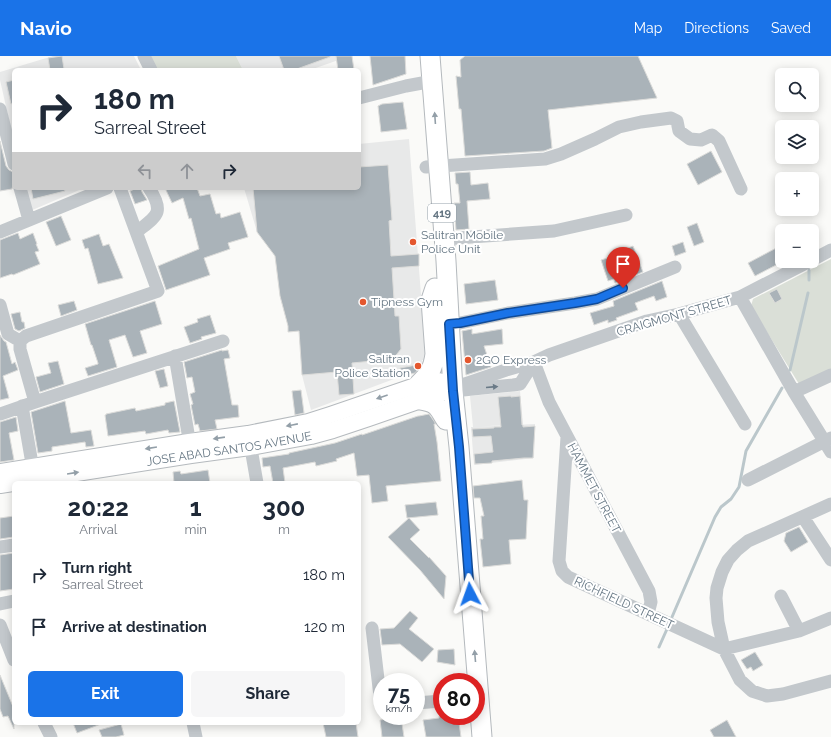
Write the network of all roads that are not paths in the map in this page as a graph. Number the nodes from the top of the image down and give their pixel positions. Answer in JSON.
{"nodes":[{"id":1,"x":144,"y":56,"type":"edge"},
{"id":2,"x":418,"y":56,"type":"edge"},
{"id":3,"x":430,"y":56,"type":"edge"},
{"id":4,"x":150,"y":68,"type":"edge"},
{"id":5,"x":426,"y":82,"type":"junction"},
{"id":6,"x":361,"y":98,"type":"edge"},
{"id":7,"x":0,"y":109,"type":"edge"},
{"id":8,"x":12,"y":156,"type":"edge"},
{"id":9,"x":432,"y":167,"type":"junction"},
{"id":10,"x":741,"y":189,"type":"dead end"},
{"id":11,"x":21,"y":190,"type":"edge"},
{"id":12,"x":121,"y":190,"type":"edge"},
{"id":13,"x":150,"y":190,"type":"edge"},
{"id":14,"x":93,"y":191,"type":"edge"},
{"id":15,"x":626,"y":215,"type":"dead end"},
{"id":16,"x":29,"y":220,"type":"junction"},
{"id":17,"x":0,"y":232,"type":"edge"},
{"id":18,"x":137,"y":232,"type":"junction"},
{"id":19,"x":444,"y":239,"type":"junction"},
{"id":20,"x":831,"y":250,"type":"edge"},
{"id":21,"x":819,"y":256,"type":"edge"},
{"id":22,"x":675,"y":267,"type":"dead end"},
{"id":23,"x":796,"y":268,"type":"edge"},
{"id":24,"x":435,"y":288,"type":"junction"},
{"id":25,"x":740,"y":297,"type":"junction"},
{"id":26,"x":0,"y":305,"type":"edge"},
{"id":27,"x":679,"y":314,"type":"junction"},
{"id":28,"x":449,"y":324,"type":"junction"},
{"id":29,"x":20,"y":341,"type":"junction"},
{"id":30,"x":223,"y":341,"type":"dead end"},
{"id":31,"x":175,"y":356,"type":"junction"},
{"id":32,"x":534,"y":362,"type":"junction"},
{"id":33,"x":831,"y":375,"type":"edge"},
{"id":34,"x":448,"y":387,"type":"junction"},
{"id":35,"x":419,"y":392,"type":"junction"},
{"id":36,"x":794,"y":392,"type":"junction"},
{"id":37,"x":28,"y":404,"type":"junction"},
{"id":38,"x":0,"y":414,"type":"edge"},
{"id":39,"x":446,"y":420,"type":"junction"},
{"id":40,"x":745,"y":424,"type":"dead end"},
{"id":41,"x":567,"y":437,"type":"junction"},
{"id":42,"x":249,"y":440,"type":"junction"},
{"id":43,"x":829,"y":444,"type":"edge"},
{"id":44,"x":190,"y":448,"type":"junction"},
{"id":45,"x":0,"y":472,"type":"edge"},
{"id":46,"x":33,"y":473,"type":"junction"},
{"id":47,"x":748,"y":480,"type":"dead end"},
{"id":48,"x":257,"y":481,"type":"edge"},
{"id":49,"x":0,"y":485,"type":"edge"},
{"id":50,"x":831,"y":504,"type":"edge"},
{"id":51,"x":803,"y":517,"type":"junction"},
{"id":52,"x":12,"y":545,"type":"edge"},
{"id":53,"x":0,"y":547,"type":"edge"},
{"id":54,"x":831,"y":560,"type":"edge"},
{"id":55,"x":781,"y":596,"type":"dead end"},
{"id":56,"x":12,"y":601,"type":"edge"},
{"id":57,"x":0,"y":604,"type":"edge"},
{"id":58,"x":648,"y":614,"type":"junction"},
{"id":59,"x":831,"y":618,"type":"edge"},
{"id":60,"x":0,"y":626,"type":"edge"},
{"id":61,"x":372,"y":628,"type":"dead end"},
{"id":62,"x":799,"y":631,"type":"junction"},
{"id":63,"x":724,"y":650,"type":"junction"},
{"id":64,"x":12,"y":654,"type":"edge"},
{"id":65,"x":377,"y":673,"type":"edge"},
{"id":66,"x":464,"y":673,"type":"edge"},
{"id":67,"x":831,"y":681,"type":"edge"},
{"id":68,"x":45,"y":725,"type":"edge"},
{"id":69,"x":193,"y":725,"type":"edge"},
{"id":70,"x":468,"y":725,"type":"edge"},
{"id":71,"x":51,"y":737,"type":"edge"},
{"id":72,"x":196,"y":737,"type":"edge"},
{"id":73,"x":469,"y":737,"type":"edge"},
{"id":74,"x":482,"y":737,"type":"edge"}],
"edges":[{"from":1,"to":4,"type":"street"},
{"from":2,"to":5,"type":"highway","number":"419"},
{"from":3,"to":5,"type":"highway","number":"419"},
{"from":5,"to":6,"type":"street"},
{"from":5,"to":9,"type":"highway","number":"419"},
{"from":7,"to":8,"type":"street"},
{"from":9,"to":10,"type":"street"},
{"from":9,"to":19,"type":"highway","number":"419"},
{"from":9,"to":24,"type":"highway","number":"419"},
{"from":11,"to":16,"type":"street"},
{"from":12,"to":18,"type":"street"},
{"from":13,"to":18,"type":"street"},
{"from":14,"to":16,"type":"street"},
{"from":15,"to":19,"type":"street"},
{"from":16,"to":17,"type":"street"},
{"from":18,"to":29,"type":"street"},
{"from":19,"to":28,"type":"highway","number":"419"},
{"from":20,"to":21,"type":"street","name":"CRAIGMONT STREET"},
{"from":22,"to":28,"type":"street"},
{"from":23,"to":25,"type":"street","name":"CRAIGMONT STREET"},
{"from":24,"to":34,"type":"highway","number":"419"},
{"from":24,"to":35,"type":"highway"},
{"from":25,"to":27,"type":"street","name":"CRAIGMONT STREET"},
{"from":25,"to":36,"type":"street"},
{"from":26,"to":29,"type":"street"},
{"from":27,"to":32,"type":"street","name":"CRAIGMONT STREET"},
{"from":27,"to":40,"type":"street"},
{"from":28,"to":34,"type":"highway","number":"419"},
{"from":29,"to":37,"type":"street"},
{"from":30,"to":31,"type":"street"},
{"from":31,"to":37,"type":"street"},
{"from":31,"to":44,"type":"street"},
{"from":32,"to":34,"type":"street","name":"CRAIGMONT STREET"},
{"from":32,"to":41,"type":"street","name":"HAMMET STREET"},
{"from":33,"to":36,"type":"street"},
{"from":34,"to":35,"type":"main road","name":"JOSE ABAD SANTOS AVENUE"},
{"from":34,"to":39,"type":"highway","number":"419"},
{"from":74,"to":34,"type":"highway","number":"419","one_way":true},
{"from":35,"to":39,"type":"highway"},
{"from":35,"to":42,"type":"main road","name":"JOSE ABAD SANTOS AVENUE"},
{"from":36,"to":43,"type":"street"},
{"from":37,"to":38,"type":"street"},
{"from":37,"to":46,"type":"street"},
{"from":39,"to":66,"type":"highway","number":"419"},
{"from":41,"to":58,"type":"street","name":"HAMMET STREET"},
{"from":41,"to":58,"type":"street","name":"RICHFIELD STREET"},
{"from":42,"to":44,"type":"main road","name":"JOSE ABAD SANTOS AVENUE"},
{"from":42,"to":48,"type":"street"},
{"from":43,"to":47,"type":"street"},
{"from":44,"to":46,"type":"main road","name":"JOSE ABAD SANTOS AVENUE"},
{"from":45,"to":46,"type":"main road","name":"JOSE ABAD SANTOS AVENUE"},
{"from":46,"to":49,"type":"main road","name":"JOSE ABAD SANTOS AVENUE"},
{"from":50,"to":51,"type":"street"},
{"from":51,"to":54,"type":"street"},
{"from":51,"to":63,"type":"street"},
{"from":52,"to":53,"type":"street"},
{"from":55,"to":62,"type":"street"},
{"from":56,"to":57,"type":"street"},
{"from":58,"to":63,"type":"street","name":"RICHFIELD STREET"},
{"from":59,"to":62,"type":"street"},
{"from":60,"to":64,"type":"street"},
{"from":61,"to":65,"type":"street"},
{"from":62,"to":63,"type":"street"},
{"from":63,"to":67,"type":"street"},
{"from":68,"to":71,"type":"street"},
{"from":69,"to":72,"type":"street"},
{"from":70,"to":73,"type":"highway"}]}
